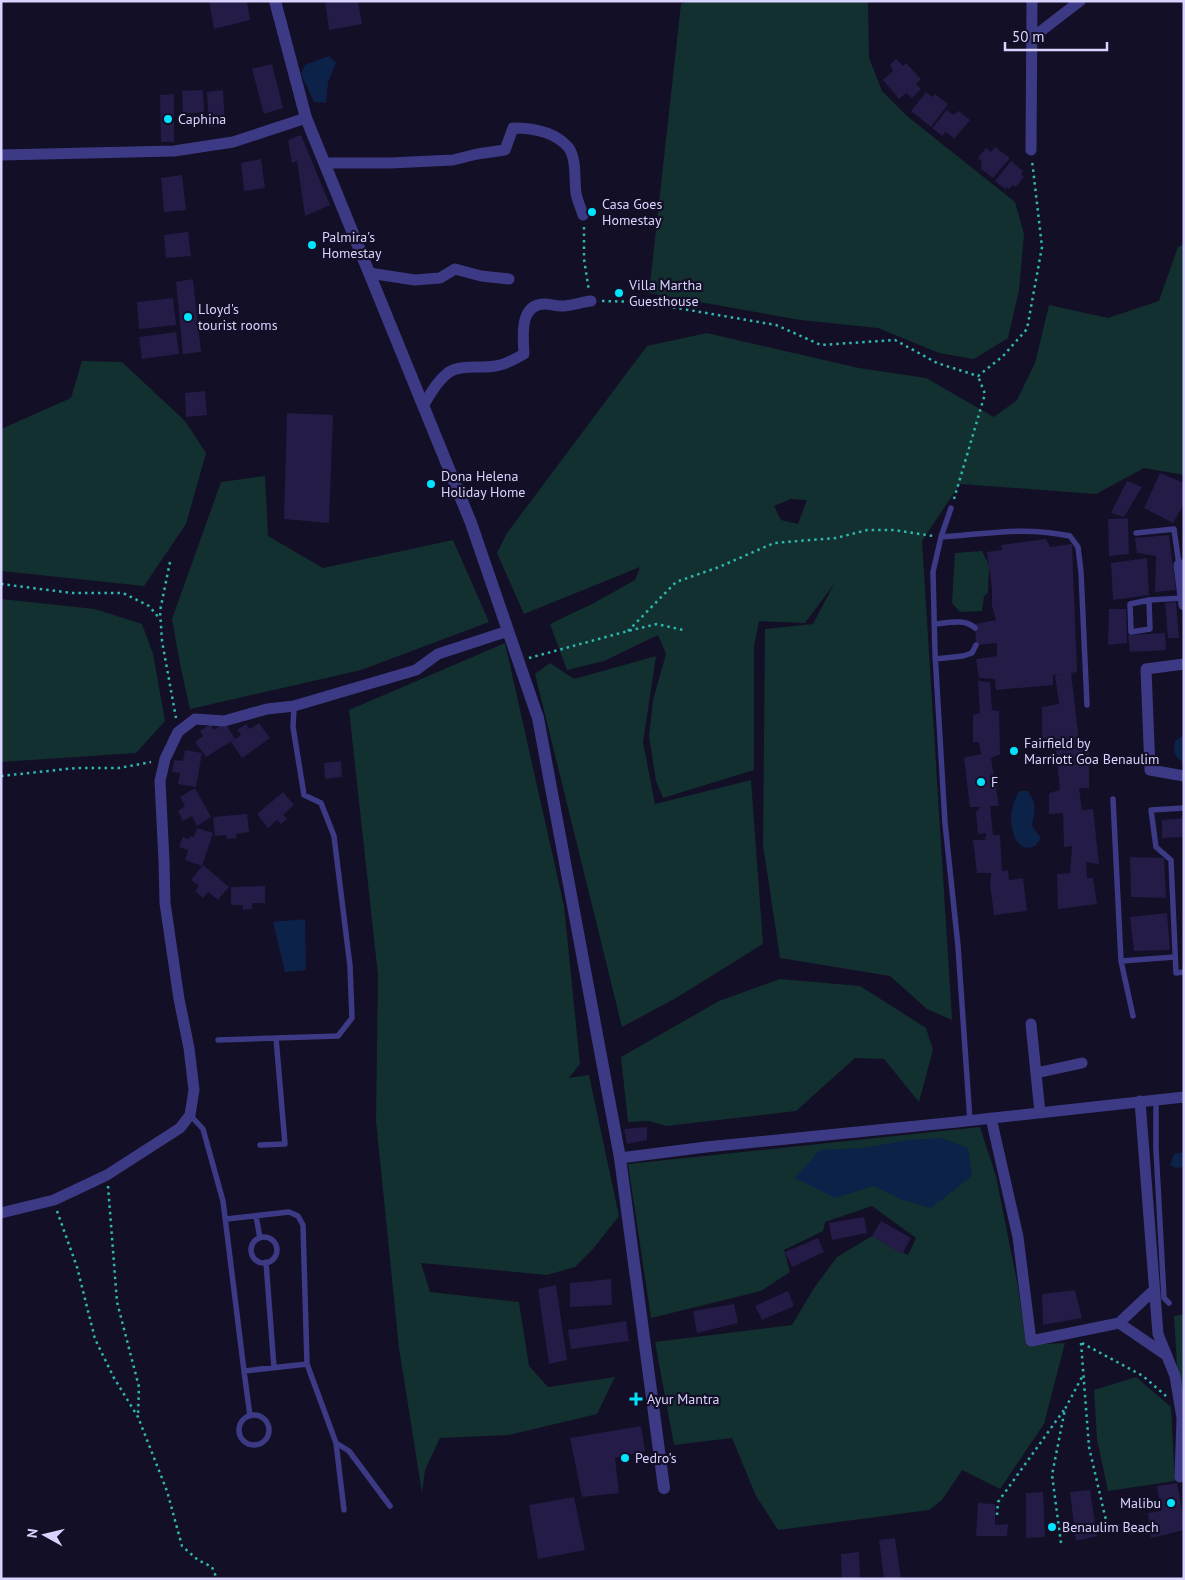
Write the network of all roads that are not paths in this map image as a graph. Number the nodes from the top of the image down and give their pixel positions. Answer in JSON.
{"nodes":[{"id":1,"x":275,"y":1,"type":"edge"},
{"id":2,"x":1032,"y":1,"type":"edge"},
{"id":3,"x":1080,"y":1,"type":"edge"},
{"id":4,"x":1032,"y":38,"type":"junction"},
{"id":5,"x":306,"y":118,"type":"junction"},
{"id":6,"x":1031,"y":150,"type":"road end"},
{"id":7,"x":1,"y":155,"type":"edge"},
{"id":8,"x":325,"y":163,"type":"junction"},
{"id":9,"x":583,"y":215,"type":"road end"},
{"id":10,"x":369,"y":273,"type":"junction"},
{"id":11,"x":509,"y":279,"type":"dead end"},
{"id":12,"x":591,"y":301,"type":"road end"},
{"id":13,"x":423,"y":406,"type":"junction"},
{"id":14,"x":951,"y":508,"type":"road end"},
{"id":15,"x":1136,"y":533,"type":"dead end"},
{"id":16,"x":941,"y":537,"type":"junction"},
{"id":17,"x":1181,"y":565,"type":"edge"},
{"id":18,"x":1183,"y":598,"type":"edge"},
{"id":19,"x":1149,"y":600,"type":"junction"},
{"id":20,"x":1184,"y":605,"type":"edge"},
{"id":21,"x":934,"y":624,"type":"junction"},
{"id":22,"x":975,"y":628,"type":"dead end"},
{"id":23,"x":508,"y":631,"type":"junction"},
{"id":24,"x":976,"y":645,"type":"dead end"},
{"id":25,"x":935,"y":659,"type":"junction"},
{"id":26,"x":1184,"y":664,"type":"edge"},
{"id":27,"x":1086,"y":705,"type":"dead end"},
{"id":28,"x":294,"y":706,"type":"junction"},
{"id":29,"x":1184,"y":776,"type":"edge"},
{"id":30,"x":1113,"y":799,"type":"dead end"},
{"id":31,"x":1184,"y":808,"type":"edge"},
{"id":32,"x":1175,"y":957,"type":"junction"},
{"id":33,"x":1121,"y":962,"type":"junction"},
{"id":34,"x":1184,"y":972,"type":"edge"},
{"id":35,"x":1133,"y":1016,"type":"dead end"},
{"id":36,"x":1031,"y":1024,"type":"dead end"},
{"id":37,"x":276,"y":1038,"type":"junction"},
{"id":38,"x":218,"y":1040,"type":"dead end"},
{"id":39,"x":1082,"y":1063,"type":"dead end"},
{"id":40,"x":1036,"y":1073,"type":"junction"},
{"id":41,"x":1184,"y":1097,"type":"edge"},
{"id":42,"x":1156,"y":1100,"type":"junction"},
{"id":43,"x":1140,"y":1101,"type":"junction"},
{"id":44,"x":1040,"y":1113,"type":"junction"},
{"id":45,"x":190,"y":1115,"type":"junction"},
{"id":46,"x":992,"y":1118,"type":"junction"},
{"id":47,"x":970,"y":1121,"type":"junction"},
{"id":48,"x":260,"y":1145,"type":"dead end"},
{"id":49,"x":620,"y":1158,"type":"junction"},
{"id":50,"x":1,"y":1213,"type":"edge"},
{"id":51,"x":256,"y":1216,"type":"junction"},
{"id":52,"x":226,"y":1219,"type":"junction"},
{"id":53,"x":260,"y":1238,"type":"junction"},
{"id":54,"x":266,"y":1262,"type":"junction"},
{"id":55,"x":1154,"y":1290,"type":"junction"},
{"id":56,"x":1169,"y":1303,"type":"dead end"},
{"id":57,"x":1119,"y":1323,"type":"junction"},
{"id":58,"x":1166,"y":1355,"type":"junction"},
{"id":59,"x":307,"y":1364,"type":"junction"},
{"id":60,"x":274,"y":1368,"type":"junction"},
{"id":61,"x":244,"y":1371,"type":"junction"},
{"id":62,"x":250,"y":1416,"type":"junction"},
{"id":63,"x":336,"y":1443,"type":"junction"},
{"id":64,"x":1180,"y":1477,"type":"dead end"},
{"id":65,"x":664,"y":1488,"type":"dead end"},
{"id":66,"x":390,"y":1506,"type":"dead end"},
{"id":67,"x":344,"y":1510,"type":"dead end"}],
"edges":[{"from":1,"to":5,"type":"street"},
{"from":2,"to":4,"type":"street"},
{"from":3,"to":4,"type":"street"},
{"from":4,"to":6,"type":"street"},
{"from":5,"to":7,"type":"street"},
{"from":5,"to":8,"type":"street"},
{"from":8,"to":9,"type":"street"},
{"from":8,"to":10,"type":"street"},
{"from":10,"to":11,"type":"street"},
{"from":10,"to":13,"type":"street"},
{"from":12,"to":13,"type":"street"},
{"from":13,"to":23,"type":"street"},
{"from":14,"to":16,"type":"lane"},
{"from":15,"to":17,"type":"lane"},
{"from":16,"to":21,"type":"lane"},
{"from":16,"to":27,"type":"lane"},
{"from":17,"to":18,"type":"street"},
{"from":18,"to":19,"type":"lane"},
{"from":18,"to":20,"type":"street"},
{"from":19,"to":19,"type":"lane"},
{"from":21,"to":22,"type":"lane"},
{"from":21,"to":25,"type":"lane"},
{"from":23,"to":28,"type":"street"},
{"from":23,"to":49,"type":"street"},
{"from":24,"to":25,"type":"lane"},
{"from":25,"to":47,"type":"lane"},
{"from":26,"to":29,"type":"street"},
{"from":28,"to":37,"type":"lane"},
{"from":28,"to":45,"type":"street"},
{"from":30,"to":33,"type":"lane"},
{"from":31,"to":32,"type":"lane"},
{"from":32,"to":33,"type":"lane"},
{"from":32,"to":34,"type":"lane"},
{"from":33,"to":35,"type":"lane"},
{"from":36,"to":40,"type":"street"},
{"from":37,"to":38,"type":"lane"},
{"from":37,"to":48,"type":"lane"},
{"from":39,"to":40,"type":"street"},
{"from":40,"to":44,"type":"street"},
{"from":41,"to":42,"type":"street"},
{"from":42,"to":43,"type":"street"},
{"from":42,"to":56,"type":"lane"},
{"from":43,"to":44,"type":"street"},
{"from":43,"to":55,"type":"street"},
{"from":44,"to":46,"type":"street"},
{"from":45,"to":50,"type":"street"},
{"from":45,"to":52,"type":"lane"},
{"from":46,"to":47,"type":"street"},
{"from":46,"to":57,"type":"street"},
{"from":47,"to":49,"type":"street"},
{"from":49,"to":65,"type":"street"},
{"from":51,"to":52,"type":"lane"},
{"from":51,"to":53,"type":"lane"},
{"from":51,"to":59,"type":"lane"},
{"from":52,"to":61,"type":"lane"},
{"from":53,"to":54,"type":"lane"},
{"from":53,"to":54,"type":"lane"},
{"from":54,"to":60,"type":"lane"},
{"from":55,"to":57,"type":"street"},
{"from":55,"to":58,"type":"street"},
{"from":57,"to":58,"type":"street"},
{"from":58,"to":64,"type":"street"},
{"from":59,"to":60,"type":"lane"},
{"from":59,"to":63,"type":"lane"},
{"from":60,"to":61,"type":"lane"},
{"from":61,"to":62,"type":"lane"},
{"from":62,"to":62,"type":"lane"},
{"from":63,"to":66,"type":"lane"},
{"from":63,"to":67,"type":"lane"}]}
